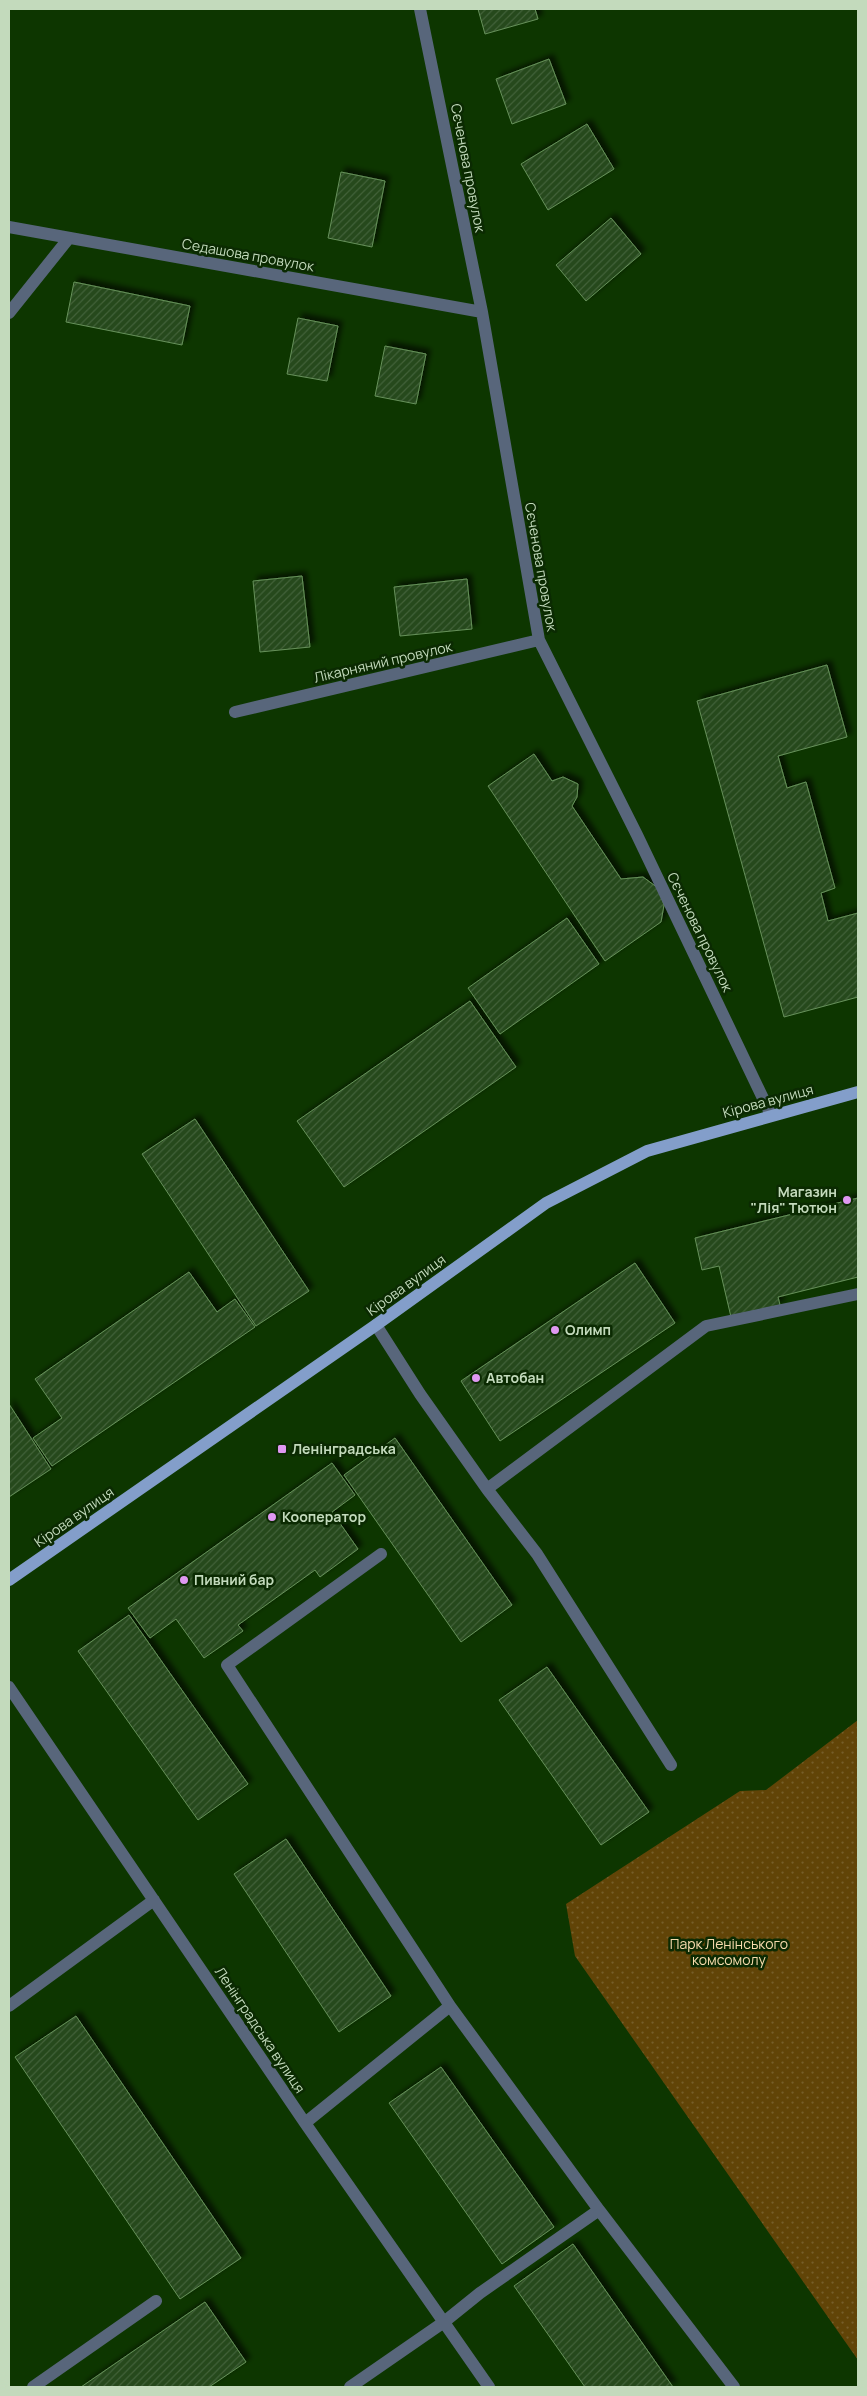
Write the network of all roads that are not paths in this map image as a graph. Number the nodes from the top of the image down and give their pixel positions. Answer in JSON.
{"nodes":[{"id":1,"x":420,"y":9,"type":"edge"},
{"id":2,"x":9,"y":227,"type":"edge"},
{"id":3,"x":69,"y":238,"type":"junction"},
{"id":4,"x":482,"y":312,"type":"junction"},
{"id":5,"x":9,"y":313,"type":"edge"},
{"id":6,"x":539,"y":640,"type":"junction"},
{"id":7,"x":235,"y":712,"type":"dead end"},
{"id":8,"x":858,"y":1092,"type":"edge"},
{"id":9,"x":771,"y":1115,"type":"junction"},
{"id":10,"x":858,"y":1294,"type":"edge"},
{"id":11,"x":376,"y":1325,"type":"junction"},
{"id":12,"x":487,"y":1489,"type":"junction"},
{"id":13,"x":381,"y":1554,"type":"dead end"},
{"id":14,"x":9,"y":1580,"type":"edge"},
{"id":15,"x":9,"y":1687,"type":"edge"},
{"id":16,"x":671,"y":1765,"type":"dead end"},
{"id":17,"x":154,"y":1900,"type":"junction"},
{"id":18,"x":9,"y":2006,"type":"edge"},
{"id":19,"x":450,"y":2006,"type":"junction"},
{"id":20,"x":305,"y":2123,"type":"junction"},
{"id":21,"x":599,"y":2210,"type":"junction"},
{"id":22,"x":156,"y":2301,"type":"dead end"},
{"id":23,"x":444,"y":2322,"type":"junction"},
{"id":24,"x":33,"y":2387,"type":"edge"},
{"id":25,"x":350,"y":2387,"type":"edge"},
{"id":26,"x":489,"y":2387,"type":"edge"},
{"id":27,"x":734,"y":2387,"type":"edge"}],
"edges":[{"from":1,"to":4,"type":"street","name":"Сєченова провулок"},
{"from":2,"to":3,"type":"street","name":"Седашова провулок"},
{"from":3,"to":4,"type":"street","name":"Седашова провулок"},
{"from":3,"to":5,"type":"street"},
{"from":4,"to":6,"type":"street","name":"Сєченова провулок"},
{"from":6,"to":7,"type":"street","name":"Лікарняний провулок"},
{"from":6,"to":9,"type":"street","name":"Сєченова провулок"},
{"from":8,"to":9,"type":"main road","name":"Кірова вулиця"},
{"from":9,"to":11,"type":"main road","name":"Кірова вулиця"},
{"from":10,"to":12,"type":"street"},
{"from":11,"to":12,"type":"street"},
{"from":11,"to":14,"type":"main road","name":"Кірова вулиця"},
{"from":12,"to":16,"type":"street"},
{"from":13,"to":19,"type":"street"},
{"from":15,"to":17,"type":"street","name":"Ленінградська вулиця"},
{"from":17,"to":18,"type":"street"},
{"from":17,"to":20,"type":"street","name":"Ленінградська вулиця"},
{"from":19,"to":20,"type":"street"},
{"from":19,"to":21,"type":"street"},
{"from":20,"to":23,"type":"street","name":"Ленінградська вулиця"},
{"from":21,"to":23,"type":"street"},
{"from":21,"to":27,"type":"street"},
{"from":22,"to":24,"type":"street"},
{"from":23,"to":25,"type":"street"},
{"from":23,"to":26,"type":"street","name":"Ленінградська вулиця"}]}
